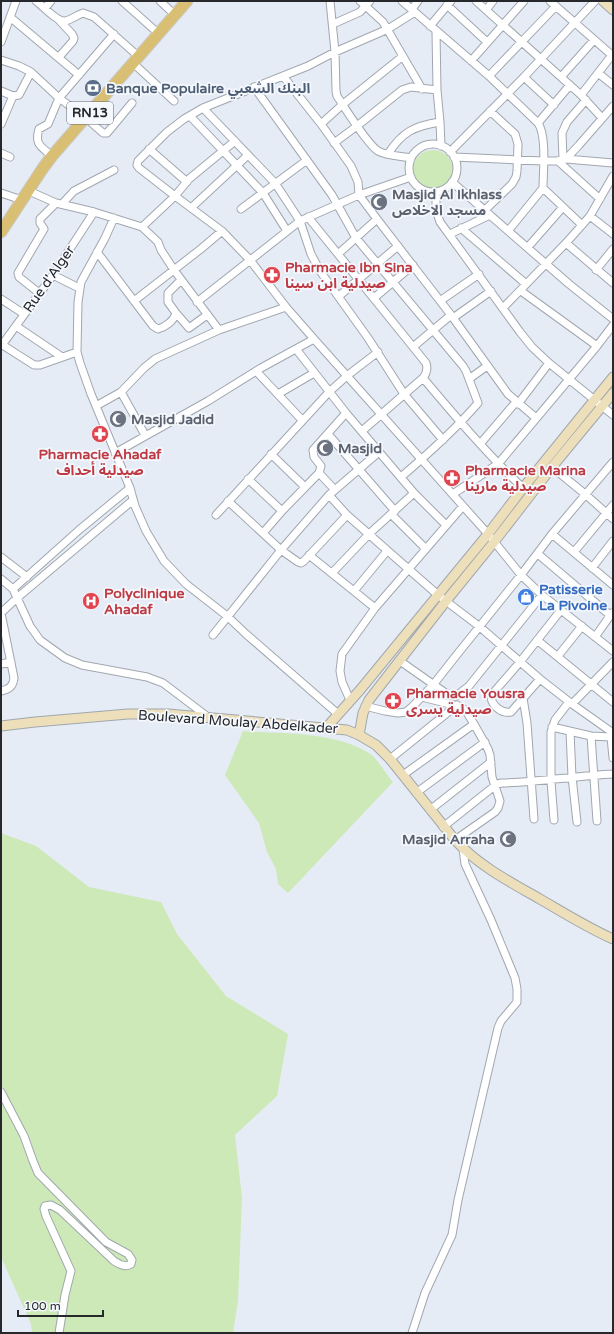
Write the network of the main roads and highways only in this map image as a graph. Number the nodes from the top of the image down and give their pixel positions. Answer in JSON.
{"nodes":[{"id":1,"x":187,"y":1,"type":"edge"},
{"id":2,"x":2,"y":229,"type":"edge"}],
"edges":[{"from":1,"to":2,"type":"main road","number":"RN13"}]}
